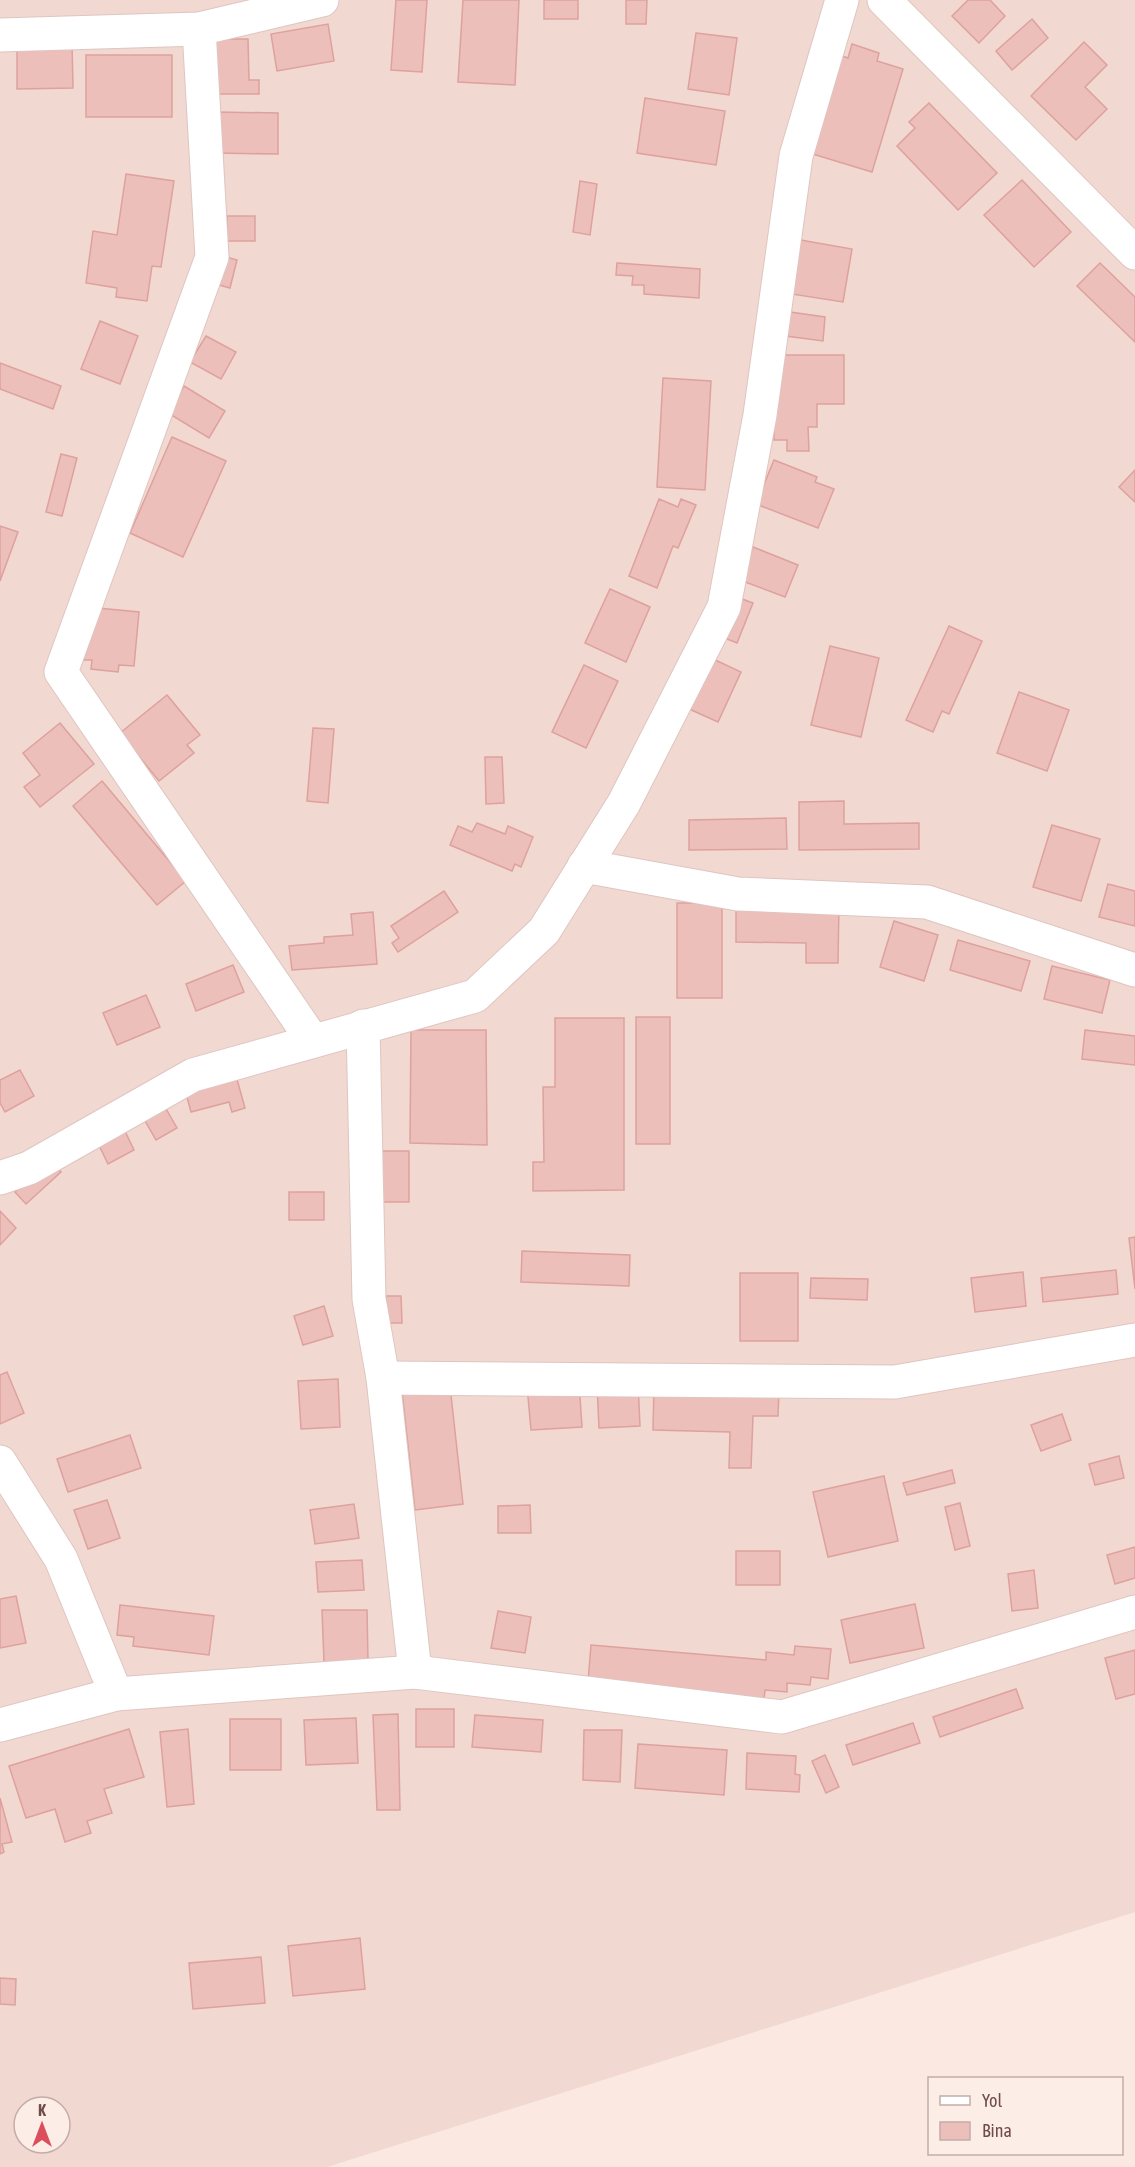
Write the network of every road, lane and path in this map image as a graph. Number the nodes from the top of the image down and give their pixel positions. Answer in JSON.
{"nodes":[{"id":1,"x":322,"y":0,"type":"edge"},
{"id":2,"x":842,"y":0,"type":"edge"},
{"id":3,"x":884,"y":0,"type":"edge"},
{"id":4,"x":199,"y":28,"type":"junction"},
{"id":5,"x":0,"y":35,"type":"edge"},
{"id":6,"x":1135,"y":253,"type":"edge"},
{"id":7,"x":584,"y":866,"type":"junction"},
{"id":8,"x":1135,"y":970,"type":"edge"},
{"id":9,"x":363,"y":1026,"type":"junction"},
{"id":10,"x":313,"y":1041,"type":"junction"},
{"id":11,"x":0,"y":1178,"type":"edge"},
{"id":12,"x":1135,"y":1340,"type":"edge"},
{"id":13,"x":383,"y":1378,"type":"junction"},
{"id":14,"x":0,"y":1462,"type":"edge"},
{"id":15,"x":1135,"y":1612,"type":"edge"},
{"id":16,"x":415,"y":1672,"type":"junction"},
{"id":17,"x":116,"y":1694,"type":"junction"},
{"id":18,"x":0,"y":1725,"type":"edge"}],
"edges":[{"from":1,"to":4,"type":"street"},
{"from":2,"to":7,"type":"street"},
{"from":3,"to":6,"type":"street"},
{"from":4,"to":5,"type":"street"},
{"from":4,"to":10,"type":"street"},
{"from":7,"to":8,"type":"street"},
{"from":7,"to":9,"type":"street"},
{"from":9,"to":10,"type":"street"},
{"from":9,"to":13,"type":"street"},
{"from":10,"to":11,"type":"street"},
{"from":12,"to":13,"type":"street"},
{"from":13,"to":16,"type":"street"},
{"from":14,"to":17,"type":"street"},
{"from":15,"to":16,"type":"street"},
{"from":16,"to":17,"type":"street"},
{"from":17,"to":18,"type":"street"}]}
